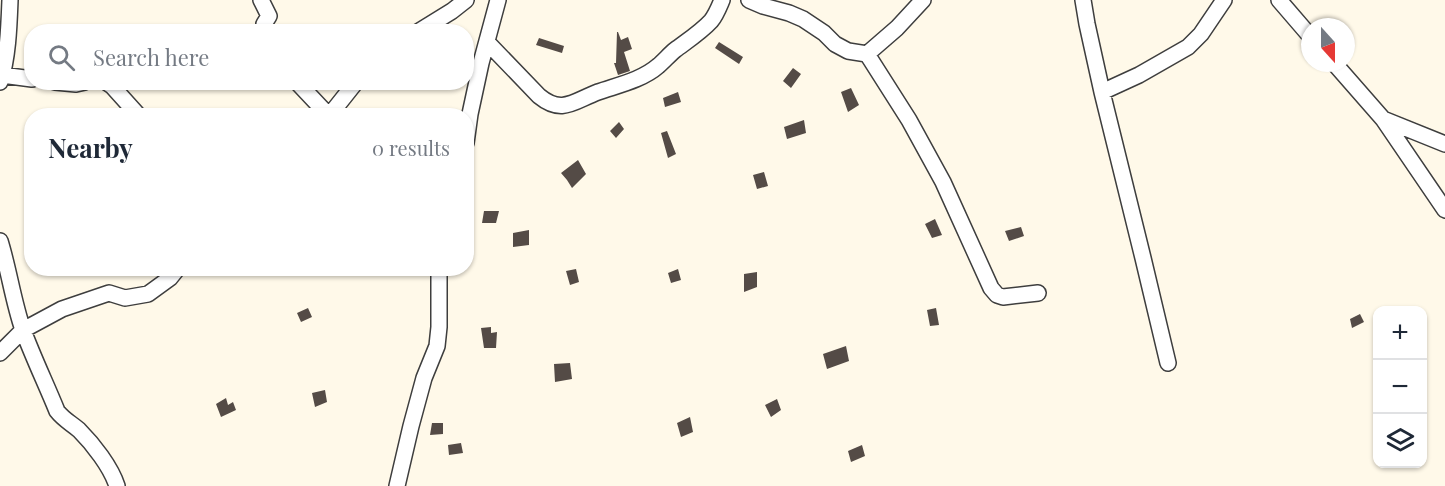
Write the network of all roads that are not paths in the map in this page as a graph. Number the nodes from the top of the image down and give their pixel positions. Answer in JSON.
{"nodes":[{"id":1,"x":10,"y":0,"type":"edge"},
{"id":2,"x":261,"y":0,"type":"edge"},
{"id":3,"x":466,"y":0,"type":"edge"},
{"id":4,"x":498,"y":0,"type":"edge"},
{"id":5,"x":722,"y":0,"type":"edge"},
{"id":6,"x":748,"y":0,"type":"edge"},
{"id":7,"x":923,"y":0,"type":"edge"},
{"id":8,"x":1083,"y":0,"type":"edge"},
{"id":9,"x":1224,"y":0,"type":"edge"},
{"id":10,"x":1279,"y":0,"type":"edge"},
{"id":11,"x":264,"y":24,"type":"edge"},
{"id":12,"x":430,"y":24,"type":"edge"},
{"id":13,"x":1301,"y":26,"type":"edge"},
{"id":14,"x":487,"y":42,"type":"junction"},
{"id":15,"x":867,"y":54,"type":"junction"},
{"id":16,"x":1342,"y":72,"type":"edge"},
{"id":17,"x":1,"y":78,"type":"edge"},
{"id":18,"x":24,"y":79,"type":"edge"},
{"id":19,"x":116,"y":90,"type":"edge"},
{"id":20,"x":305,"y":90,"type":"edge"},
{"id":21,"x":350,"y":90,"type":"edge"},
{"id":22,"x":1102,"y":93,"type":"junction"},
{"id":23,"x":132,"y":108,"type":"edge"},
{"id":24,"x":321,"y":108,"type":"edge"},
{"id":25,"x":335,"y":108,"type":"edge"},
{"id":26,"x":472,"y":108,"type":"edge"},
{"id":27,"x":1383,"y":119,"type":"junction"},
{"id":28,"x":1445,"y":144,"type":"edge"},
{"id":29,"x":1445,"y":210,"type":"edge"},
{"id":30,"x":0,"y":240,"type":"edge"},
{"id":31,"x":172,"y":276,"type":"edge"},
{"id":32,"x":439,"y":276,"type":"edge"},
{"id":33,"x":1038,"y":293,"type":"dead end"},
{"id":34,"x":23,"y":330,"type":"junction"},
{"id":35,"x":0,"y":353,"type":"edge"},
{"id":36,"x":1168,"y":363,"type":"dead end"},
{"id":37,"x":117,"y":486,"type":"edge"},
{"id":38,"x":397,"y":486,"type":"edge"}],
"edges":[{"from":1,"to":17,"type":"street"},
{"from":2,"to":11,"type":"street"},
{"from":3,"to":12,"type":"street"},
{"from":4,"to":14,"type":"street"},
{"from":5,"to":14,"type":"street"},
{"from":6,"to":15,"type":"street"},
{"from":7,"to":15,"type":"street"},
{"from":8,"to":22,"type":"street"},
{"from":9,"to":22,"type":"street"},
{"from":10,"to":13,"type":"street"},
{"from":14,"to":26,"type":"street"},
{"from":15,"to":33,"type":"street"},
{"from":16,"to":27,"type":"street"},
{"from":17,"to":18,"type":"street"},
{"from":19,"to":23,"type":"street"},
{"from":20,"to":24,"type":"street"},
{"from":21,"to":25,"type":"street"},
{"from":22,"to":36,"type":"street"},
{"from":27,"to":28,"type":"street"},
{"from":27,"to":29,"type":"street"},
{"from":30,"to":34,"type":"street"},
{"from":31,"to":34,"type":"street"},
{"from":32,"to":38,"type":"street"},
{"from":34,"to":35,"type":"street"},
{"from":34,"to":37,"type":"street"}]}
